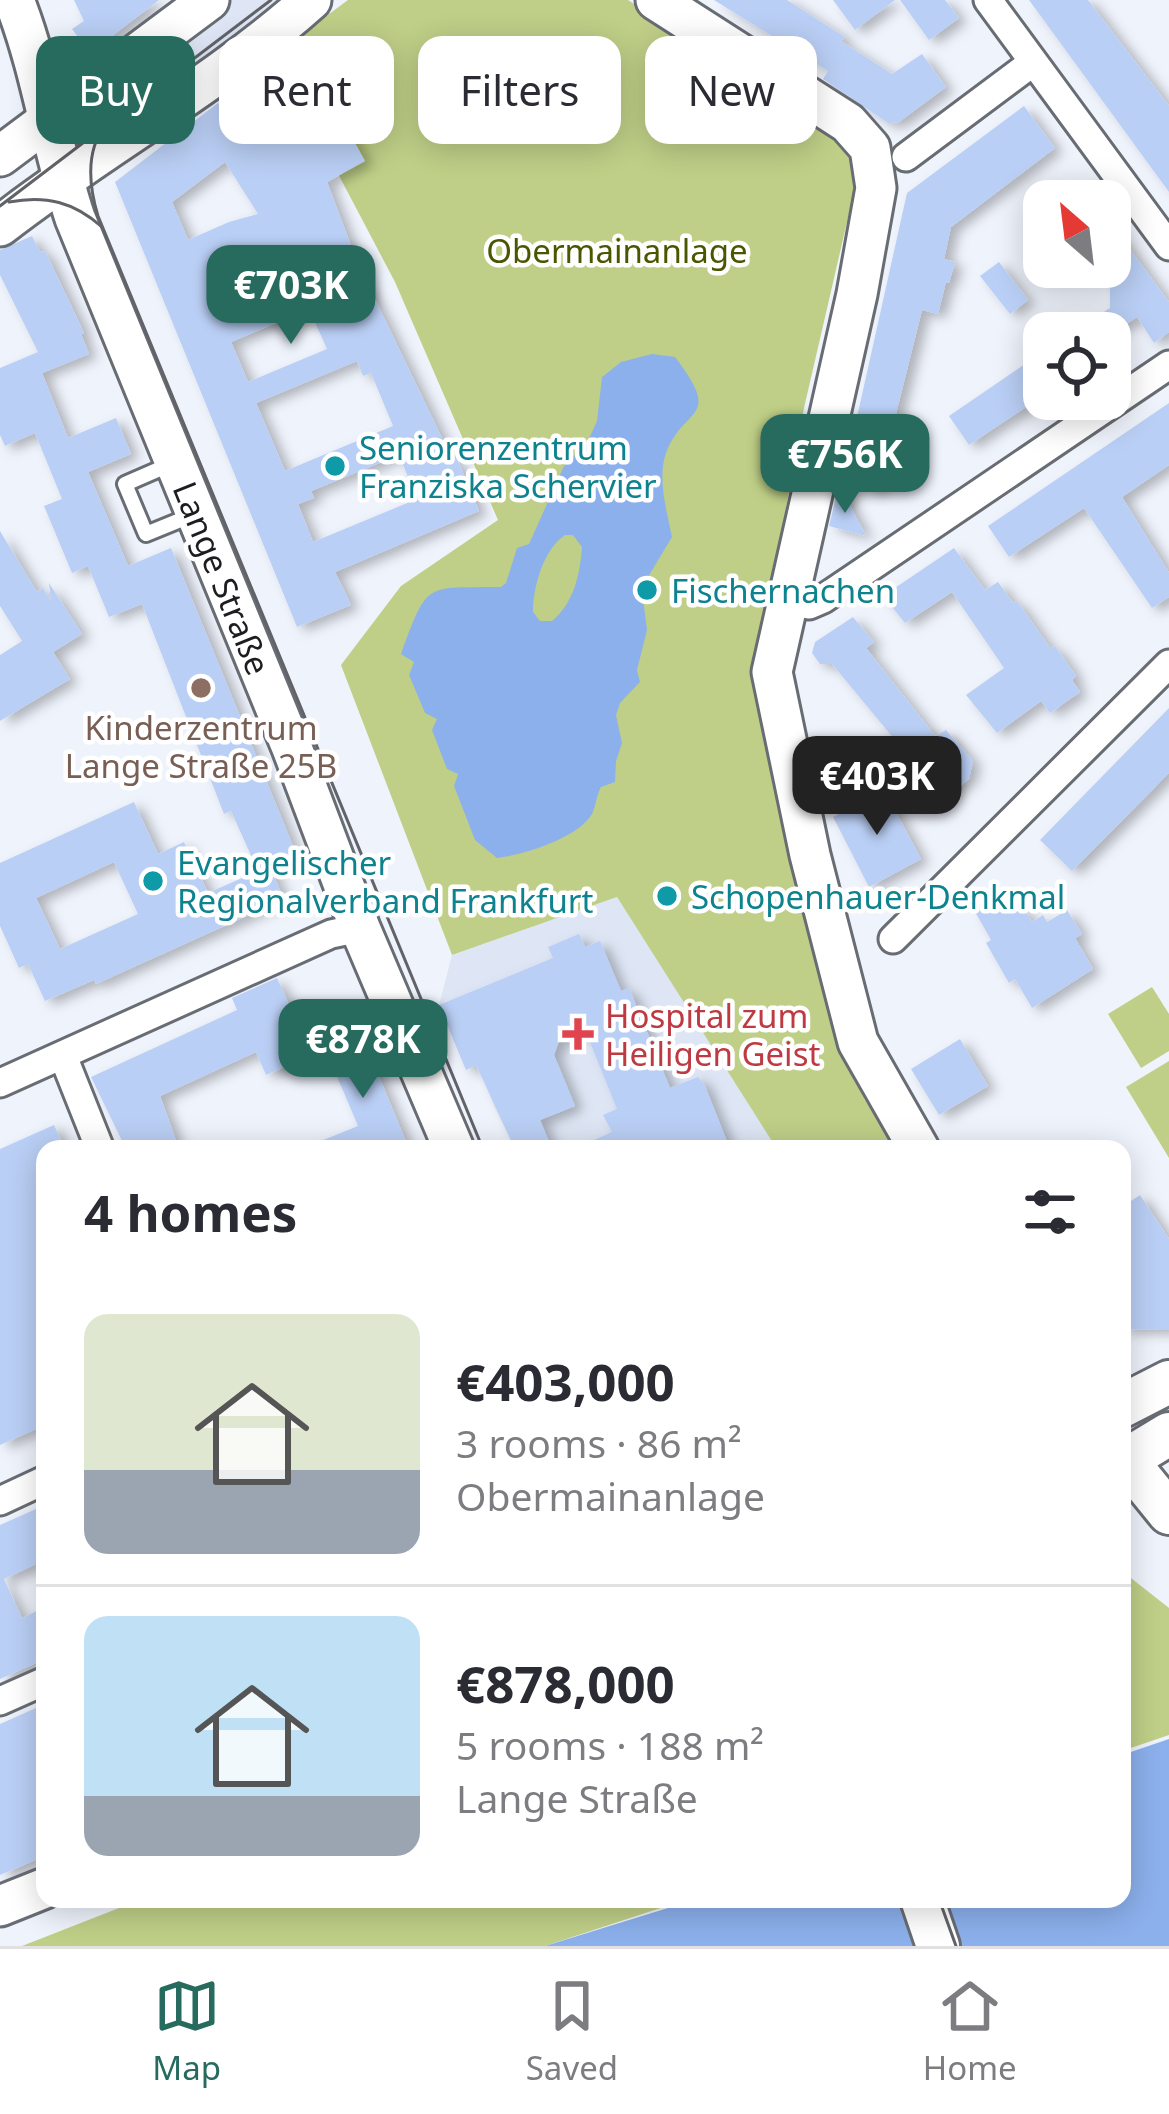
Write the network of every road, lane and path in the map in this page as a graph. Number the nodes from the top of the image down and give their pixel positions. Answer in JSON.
{"nodes":[{"id":1,"x":14,"y":0,"type":"edge"},
{"id":2,"x":209,"y":0,"type":"edge"},
{"id":3,"x":311,"y":0,"type":"edge"},
{"id":4,"x":656,"y":0,"type":"edge"},
{"id":5,"x":988,"y":0,"type":"edge"},
{"id":6,"x":161,"y":36,"type":"edge"},
{"id":7,"x":36,"y":63,"type":"edge"},
{"id":8,"x":1032,"y":63,"type":"junction"},
{"id":9,"x":36,"y":130,"type":"edge"},
{"id":10,"x":55,"y":144,"type":"edge"},
{"id":11,"x":0,"y":156,"type":"edge"},
{"id":12,"x":907,"y":157,"type":"dead end"},
{"id":13,"x":64,"y":179,"type":"junction"},
{"id":14,"x":0,"y":226,"type":"edge"},
{"id":15,"x":1169,"y":244,"type":"edge"},
{"id":16,"x":1169,"y":365,"type":"edge"},
{"id":17,"x":176,"y":463,"type":"junction"},
{"id":18,"x":196,"y":514,"type":"junction"},
{"id":19,"x":786,"y":602,"type":"junction"},
{"id":20,"x":1168,"y":668,"type":"edge"},
{"id":21,"x":360,"y":928,"type":"junction"},
{"id":22,"x":893,"y":939,"type":"dead end"},
{"id":23,"x":63,"y":1056,"type":"junction"},
{"id":24,"x":0,"y":1083,"type":"edge"},
{"id":25,"x":96,"y":1140,"type":"edge"},
{"id":26,"x":450,"y":1140,"type":"edge"},
{"id":27,"x":915,"y":1140,"type":"edge"},
{"id":28,"x":1169,"y":1382,"type":"edge"},
{"id":29,"x":1131,"y":1401,"type":"edge"},
{"id":30,"x":1169,"y":1435,"type":"edge"},
{"id":31,"x":1131,"y":1455,"type":"edge"},
{"id":32,"x":1131,"y":1467,"type":"edge"},
{"id":33,"x":36,"y":1484,"type":"edge"},
{"id":34,"x":0,"y":1501,"type":"edge"},
{"id":35,"x":1169,"y":1513,"type":"edge"},
{"id":36,"x":36,"y":1685,"type":"edge"},
{"id":37,"x":0,"y":1701,"type":"edge"},
{"id":38,"x":36,"y":1892,"type":"edge"},
{"id":39,"x":0,"y":1906,"type":"edge"},
{"id":40,"x":925,"y":1908,"type":"edge"},
{"id":41,"x":938,"y":1946,"type":"edge"}],
"edges":[{"from":1,"to":7,"type":"main road","name":"Lange Straße"},
{"from":2,"to":6,"type":"main road"},
{"from":3,"to":13,"type":"main road"},
{"from":4,"to":19,"type":"main road"},
{"from":5,"to":8,"type":"street"},
{"from":8,"to":12,"type":"street"},
{"from":8,"to":15,"type":"street"},
{"from":9,"to":11,"type":"main road"},
{"from":10,"to":13,"type":"main road","name":"Lange Straße"},
{"from":13,"to":14,"type":"main road"},
{"from":13,"to":17,"type":"main road","name":"Lange Straße"},
{"from":16,"to":19,"type":"street"},
{"from":17,"to":18,"type":"main road","name":"Lange Straße"},
{"from":17,"to":18,"type":"lane"},
{"from":18,"to":21,"type":"main road","name":"Lange Straße"},
{"from":19,"to":27,"type":"main road"},
{"from":20,"to":22,"type":"street"},
{"from":21,"to":23,"type":"street"},
{"from":21,"to":26,"type":"main road","name":"Lange Straße"},
{"from":23,"to":24,"type":"street"},
{"from":23,"to":25,"type":"street"},
{"from":28,"to":29,"type":"main road"},
{"from":30,"to":31,"type":"main road"},
{"from":32,"to":35,"type":"main road"},
{"from":33,"to":34,"type":"street"},
{"from":36,"to":37,"type":"street"},
{"from":38,"to":39,"type":"main road"},
{"from":40,"to":41,"type":"main road"}]}
